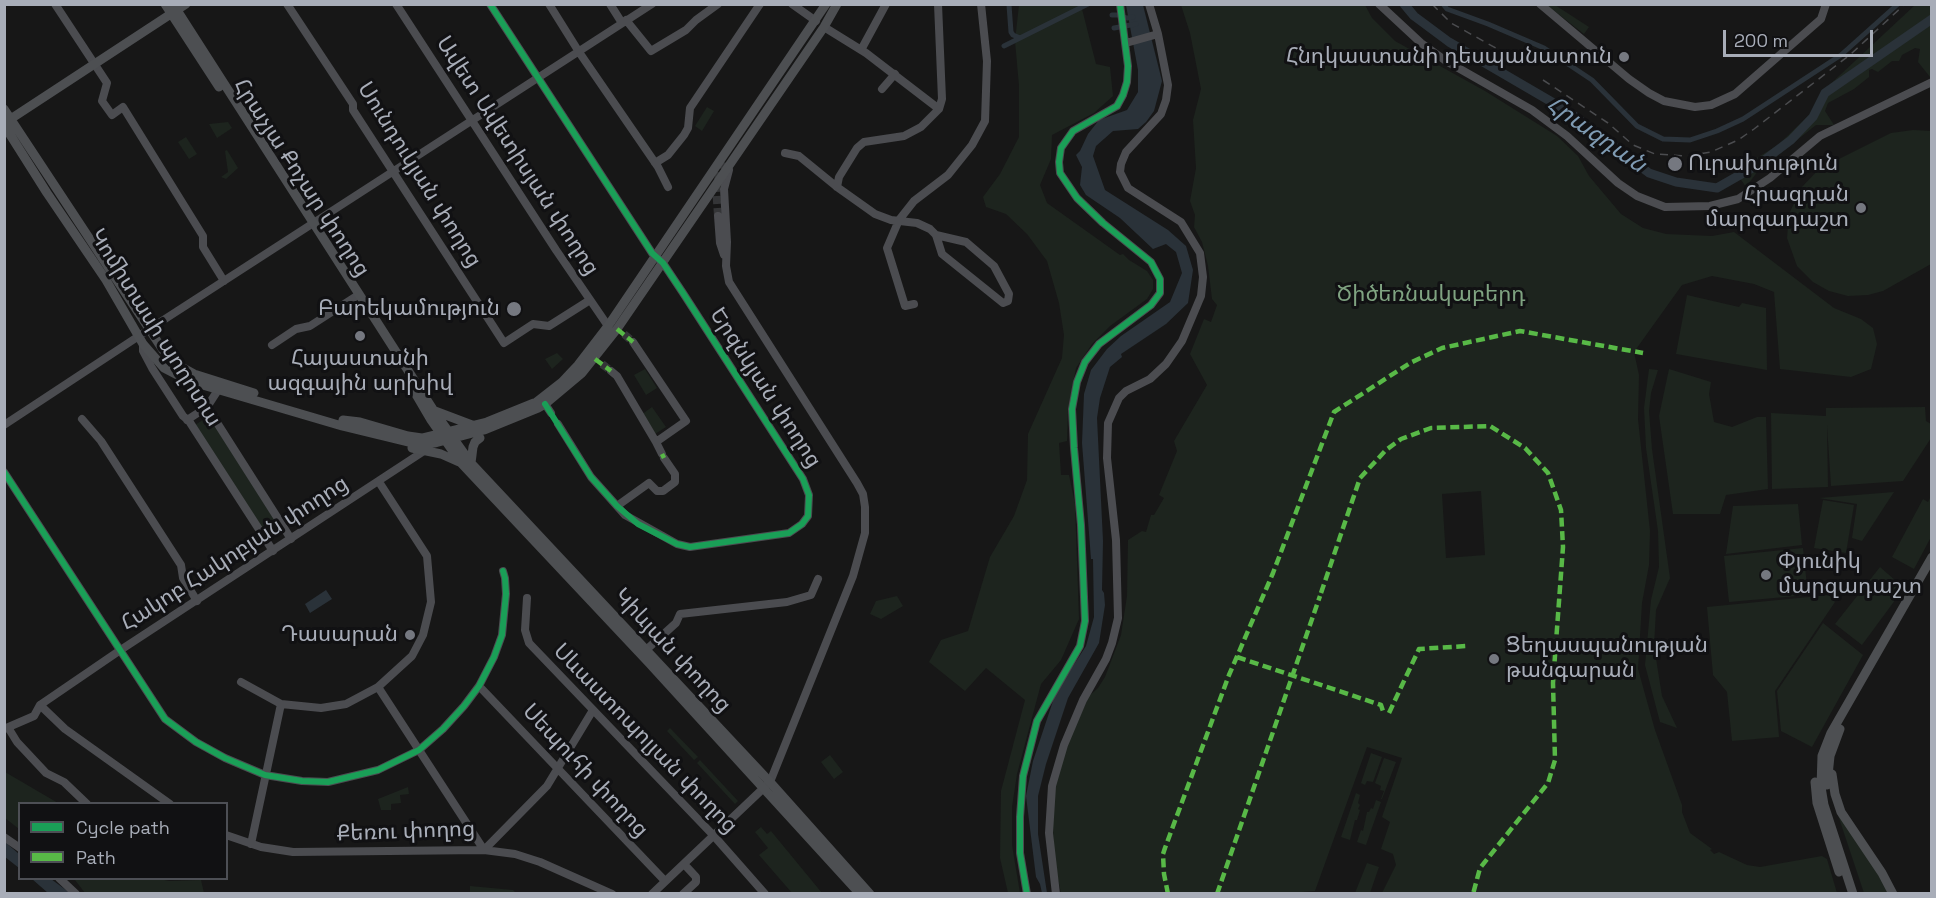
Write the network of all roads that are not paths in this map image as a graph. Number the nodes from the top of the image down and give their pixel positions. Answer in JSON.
{"nodes":[{"id":1,"x":55,"y":4,"type":"edge"},
{"id":2,"x":186,"y":4,"type":"edge"},
{"id":3,"x":287,"y":4,"type":"edge"},
{"id":4,"x":396,"y":4,"type":"edge"},
{"id":5,"x":490,"y":4,"type":"edge"},
{"id":6,"x":549,"y":4,"type":"edge"},
{"id":7,"x":610,"y":4,"type":"edge"},
{"id":8,"x":652,"y":4,"type":"edge"},
{"id":9,"x":718,"y":4,"type":"edge"},
{"id":10,"x":760,"y":4,"type":"edge"},
{"id":11,"x":792,"y":4,"type":"edge"},
{"id":12,"x":826,"y":4,"type":"edge"},
{"id":13,"x":837,"y":4,"type":"edge"},
{"id":14,"x":886,"y":4,"type":"edge"},
{"id":15,"x":938,"y":4,"type":"edge"},
{"id":16,"x":981,"y":4,"type":"edge"},
{"id":17,"x":1120,"y":4,"type":"edge"},
{"id":18,"x":1149,"y":4,"type":"edge"},
{"id":19,"x":1379,"y":4,"type":"edge"},
{"id":20,"x":1540,"y":4,"type":"edge"},
{"id":21,"x":1826,"y":4,"type":"edge"},
{"id":22,"x":172,"y":8,"type":"edge"},
{"id":23,"x":624,"y":22,"type":"junction"},
{"id":24,"x":820,"y":24,"type":"junction"},
{"id":25,"x":1155,"y":35,"type":"junction"},
{"id":26,"x":1127,"y":40,"type":"junction"},
{"id":27,"x":861,"y":50,"type":"junction"},
{"id":28,"x":579,"y":52,"type":"junction"},
{"id":29,"x":93,"y":62,"type":"junction"},
{"id":30,"x":895,"y":74,"type":"junction"},
{"id":31,"x":538,"y":78,"type":"junction"},
{"id":32,"x":1932,"y":82,"type":"edge"},
{"id":33,"x":882,"y":89,"type":"dead end"},
{"id":34,"x":939,"y":108,"type":"junction"},
{"id":35,"x":751,"y":116,"type":"junction"},
{"id":36,"x":6,"y":118,"type":"edge"},
{"id":37,"x":472,"y":122,"type":"junction"},
{"id":38,"x":745,"y":143,"type":"junction"},
{"id":39,"x":785,"y":153,"type":"dead end"},
{"id":40,"x":723,"y":162,"type":"tunnel mouth"},
{"id":41,"x":655,"y":163,"type":"junction"},
{"id":42,"x":393,"y":172,"type":"junction"},
{"id":43,"x":668,"y":187,"type":"dead end"},
{"id":44,"x":837,"y":187,"type":"junction"},
{"id":45,"x":718,"y":216,"type":"tunnel mouth"},
{"id":46,"x":899,"y":220,"type":"junction"},
{"id":47,"x":311,"y":224,"type":"junction"},
{"id":48,"x":936,"y":235,"type":"junction"},
{"id":49,"x":659,"y":260,"type":"junction"},
{"id":50,"x":726,"y":260,"type":"junction"},
{"id":51,"x":224,"y":281,"type":"junction"},
{"id":52,"x":355,"y":297,"type":"junction"},
{"id":53,"x":590,"y":300,"type":"junction"},
{"id":54,"x":914,"y":304,"type":"dead end"},
{"id":55,"x":616,"y":329,"type":"junction"},
{"id":56,"x":148,"y":330,"type":"junction"},
{"id":57,"x":141,"y":340,"type":"junction"},
{"id":58,"x":633,"y":342,"type":"tunnel mouth"},
{"id":59,"x":272,"y":345,"type":"dead end"},
{"id":60,"x":611,"y":371,"type":"tunnel mouth"},
{"id":61,"x":218,"y":390,"type":"junction"},
{"id":62,"x":207,"y":407,"type":"junction"},
{"id":63,"x":542,"y":407,"type":"junction"},
{"id":64,"x":432,"y":415,"type":"junction"},
{"id":65,"x":82,"y":419,"type":"dead end"},
{"id":66,"x":187,"y":420,"type":"junction"},
{"id":67,"x":344,"y":423,"type":"junction"},
{"id":68,"x":558,"y":424,"type":"dead end"},
{"id":69,"x":4,"y":425,"type":"edge"},
{"id":70,"x":474,"y":425,"type":"junction"},
{"id":71,"x":422,"y":438,"type":"junction"},
{"id":72,"x":480,"y":438,"type":"junction"},
{"id":73,"x":450,"y":439,"type":"junction"},
{"id":74,"x":656,"y":442,"type":"junction"},
{"id":75,"x":424,"y":451,"type":"junction"},
{"id":76,"x":461,"y":463,"type":"junction"},
{"id":77,"x":471,"y":463,"type":"junction"},
{"id":78,"x":4,"y":472,"type":"edge"},
{"id":79,"x":379,"y":482,"type":"junction"},
{"id":80,"x":617,"y":506,"type":"junction"},
{"id":81,"x":291,"y":539,"type":"junction"},
{"id":82,"x":547,"y":549,"type":"junction"},
{"id":83,"x":273,"y":551,"type":"junction"},
{"id":84,"x":1932,"y":557,"type":"edge"},
{"id":85,"x":1932,"y":566,"type":"edge"},
{"id":86,"x":503,"y":571,"type":"dead end"},
{"id":87,"x":818,"y":579,"type":"dead end"},
{"id":88,"x":527,"y":598,"type":"dead end"},
{"id":89,"x":197,"y":601,"type":"junction"},
{"id":90,"x":646,"y":650,"type":"junction"},
{"id":91,"x":119,"y":651,"type":"junction"},
{"id":92,"x":241,"y":682,"type":"dead end"},
{"id":93,"x":479,"y":686,"type":"junction"},
{"id":94,"x":378,"y":687,"type":"junction"},
{"id":95,"x":677,"y":689,"type":"junction"},
{"id":96,"x":281,"y":704,"type":"junction"},
{"id":97,"x":40,"y":705,"type":"junction"},
{"id":98,"x":592,"y":710,"type":"junction"},
{"id":99,"x":7,"y":729,"type":"edge"},
{"id":100,"x":420,"y":750,"type":"junction"},
{"id":101,"x":1826,"y":758,"type":"junction"},
{"id":102,"x":558,"y":769,"type":"junction"},
{"id":103,"x":266,"y":775,"type":"junction"},
{"id":104,"x":767,"y":785,"type":"junction"},
{"id":105,"x":85,"y":802,"type":"edge"},
{"id":106,"x":167,"y":802,"type":"edge"},
{"id":107,"x":228,"y":836,"type":"edge"},
{"id":108,"x":714,"y":836,"type":"junction"},
{"id":109,"x":4,"y":837,"type":"edge"},
{"id":110,"x":251,"y":844,"type":"junction"},
{"id":111,"x":18,"y":847,"type":"edge"},
{"id":112,"x":484,"y":850,"type":"junction"},
{"id":113,"x":684,"y":864,"type":"junction"},
{"id":114,"x":60,"y":880,"type":"edge"},
{"id":115,"x":665,"y":881,"type":"junction"},
{"id":116,"x":858,"y":887,"type":"edge"},
{"id":117,"x":654,"y":893,"type":"edge"},
{"id":118,"x":76,"y":894,"type":"edge"},
{"id":119,"x":612,"y":894,"type":"edge"},
{"id":120,"x":683,"y":894,"type":"edge"},
{"id":121,"x":765,"y":894,"type":"edge"},
{"id":122,"x":870,"y":894,"type":"edge"},
{"id":123,"x":1027,"y":894,"type":"edge"},
{"id":124,"x":1056,"y":894,"type":"edge"},
{"id":125,"x":1846,"y":894,"type":"edge"},
{"id":126,"x":1853,"y":894,"type":"edge"},
{"id":127,"x":1858,"y":894,"type":"edge"},
{"id":128,"x":1893,"y":894,"type":"edge"}],
"edges":[{"from":1,"to":29,"type":"street"},
{"from":2,"to":22,"type":"main road"},
{"from":3,"to":42,"type":"street","name":"Սունդուկյան փողոց"},
{"from":4,"to":37,"type":"street","name":"Ավետ Ավետիսյան փողոց"},
{"from":5,"to":31,"type":"street"},
{"from":6,"to":28,"type":"street"},
{"from":7,"to":23,"type":"street"},
{"from":8,"to":23,"type":"street"},
{"from":9,"to":23,"type":"street"},
{"from":10,"to":41,"type":"street"},
{"from":11,"to":24,"type":"street"},
{"from":12,"to":24,"type":"main road"},
{"from":13,"to":24,"type":"main road"},
{"from":14,"to":27,"type":"street"},
{"from":15,"to":34,"type":"street"},
{"from":16,"to":46,"type":"street"},
{"from":17,"to":26,"type":"street"},
{"from":18,"to":25,"type":"street"},
{"from":19,"to":32,"type":"street"},
{"from":20,"to":21,"type":"street"},
{"from":22,"to":29,"type":"main road"},
{"from":22,"to":47,"type":"main road","name":"Հրաչյա Քոչար փողոց"},
{"from":23,"to":28,"type":"street"},
{"from":24,"to":27,"type":"street"},
{"from":24,"to":35,"type":"main road"},
{"from":24,"to":38,"type":"main road"},
{"from":25,"to":26,"type":"street"},
{"from":25,"to":124,"type":"street"},
{"from":26,"to":123,"type":"street"},
{"from":27,"to":30,"type":"street"},
{"from":28,"to":31,"type":"street"},
{"from":28,"to":41,"type":"street"},
{"from":29,"to":36,"type":"main road"},
{"from":29,"to":51,"type":"street"},
{"from":30,"to":33,"type":"street"},
{"from":30,"to":34,"type":"street"},
{"from":31,"to":37,"type":"street"},
{"from":31,"to":49,"type":"street"},
{"from":34,"to":44,"type":"street"},
{"from":35,"to":40,"type":"street"},
{"from":35,"to":49,"type":"main road"},
{"from":36,"to":56,"type":"main road","name":"Կոմիտասի պողոտա"},
{"from":36,"to":57,"type":"main road","name":"Կոմիտասի պողոտա"},
{"from":37,"to":42,"type":"street"},
{"from":37,"to":53,"type":"street","name":"Ավետ Ավետիսյան փողոց"},
{"from":38,"to":49,"type":"main road"},
{"from":38,"to":50,"type":"street"},
{"from":39,"to":44,"type":"street"},
{"from":41,"to":43,"type":"street"},
{"from":42,"to":47,"type":"street"},
{"from":42,"to":53,"type":"street","name":"Սունդուկյան փողոց"},
{"from":44,"to":46,"type":"street"},
{"from":45,"to":50,"type":"street"},
{"from":46,"to":48,"type":"street"},
{"from":46,"to":54,"type":"street"},
{"from":47,"to":51,"type":"street"},
{"from":47,"to":52,"type":"main road","name":"Հրաչյա Քոչար փողոց"},
{"from":47,"to":64,"type":"main road","name":"Հրաչյա Քոչար փողոց"},
{"from":48,"to":48,"type":"street"},
{"from":49,"to":55,"type":"main road"},
{"from":49,"to":80,"type":"street","name":"Երզնկյան փողոց"},
{"from":50,"to":104,"type":"street"},
{"from":51,"to":56,"type":"street"},
{"from":52,"to":59,"type":"street"},
{"from":52,"to":64,"type":"main road","name":"Հրաչյա Քոչար փողոց"},
{"from":53,"to":55,"type":"street","name":"Ավետ Ավետիսյան փողոց"},
{"from":55,"to":63,"type":"main road"},
{"from":55,"to":63,"type":"main road"},
{"from":56,"to":57,"type":"street"},
{"from":56,"to":67,"type":"main road","name":"Կոմիտասի պողոտա"},
{"from":57,"to":61,"type":"main road"},
{"from":57,"to":66,"type":"street","name":"Կոմիտասի պողոտա"},
{"from":57,"to":69,"type":"street"},
{"from":58,"to":74,"type":"street"},
{"from":60,"to":74,"type":"street"},
{"from":61,"to":62,"type":"street"},
{"from":61,"to":67,"type":"main road"},
{"from":62,"to":66,"type":"street"},
{"from":62,"to":81,"type":"street","name":"Կոմիտասի պողոտա"},
{"from":63,"to":70,"type":"main road"},
{"from":63,"to":72,"type":"main road"},
{"from":63,"to":73,"type":"main road"},
{"from":64,"to":70,"type":"main road"},
{"from":64,"to":71,"type":"main road"},
{"from":64,"to":73,"type":"main road","name":"Հրաչյա Քոչար փողոց"},
{"from":65,"to":89,"type":"street"},
{"from":66,"to":83,"type":"street","name":"Կոմիտասի պողոտա"},
{"from":67,"to":71,"type":"main road"},
{"from":67,"to":73,"type":"main road"},
{"from":67,"to":75,"type":"main road"},
{"from":68,"to":80,"type":"street","name":"Երզնկյան փողոց"},
{"from":70,"to":72,"type":"main road"},
{"from":70,"to":73,"type":"main road"},
{"from":71,"to":73,"type":"main road"},
{"from":71,"to":75,"type":"main road"},
{"from":72,"to":73,"type":"main road"},
{"from":72,"to":77,"type":"main road"},
{"from":73,"to":76,"type":"main road","name":"Կիևյան փողոց"},
{"from":73,"to":77,"type":"main road","name":"Կիևյան փողոց"},
{"from":74,"to":80,"type":"street"},
{"from":75,"to":76,"type":"main road"},
{"from":75,"to":79,"type":"street","name":"Հակոբ Հակոբյան փողոց"},
{"from":76,"to":82,"type":"main road","name":"Կիևյան փողոց"},
{"from":77,"to":82,"type":"main road","name":"Կիևյան փողոց"},
{"from":78,"to":91,"type":"street"},
{"from":79,"to":81,"type":"street","name":"Հակոբ Հակոբյան փողոց"},
{"from":79,"to":94,"type":"street"},
{"from":81,"to":83,"type":"street","name":"Հակոբ Հակոբյան փողոց"},
{"from":82,"to":90,"type":"main road","name":"Կիևյան փողոց"},
{"from":82,"to":95,"type":"main road","name":"Կիևյան փողոց"},
{"from":83,"to":89,"type":"street","name":"Հակոբ Հակոբյան փողոց"},
{"from":84,"to":101,"type":"main road"},
{"from":85,"to":101,"type":"main road"},
{"from":86,"to":93,"type":"street"},
{"from":87,"to":90,"type":"street"},
{"from":88,"to":98,"type":"street","name":"Սևաստոպոլյան փողոց"},
{"from":89,"to":91,"type":"street","name":"Հակոբ Հակոբյան փողոց"},
{"from":90,"to":95,"type":"main road","name":"Կիևյան փողոց"},
{"from":91,"to":97,"type":"street","name":"Հակոբ Հակոբյան փողոց"},
{"from":91,"to":103,"type":"street"},
{"from":92,"to":96,"type":"street"},
{"from":93,"to":100,"type":"street"},
{"from":93,"to":102,"type":"street","name":"Սեպուհի փողոց"},
{"from":94,"to":96,"type":"street"},
{"from":94,"to":100,"type":"street"},
{"from":95,"to":104,"type":"main road","name":"Կիևյան փողոց"},
{"from":96,"to":103,"type":"street"},
{"from":97,"to":99,"type":"street","name":"Հակոբ Հակոբյան փողոց"},
{"from":97,"to":106,"type":"street"},
{"from":98,"to":102,"type":"street","name":"Քեռու փողոց"},
{"from":98,"to":108,"type":"street","name":"Սևաստոպոլյան փողոց"},
{"from":99,"to":105,"type":"street"},
{"from":100,"to":103,"type":"street"},
{"from":100,"to":112,"type":"street"},
{"from":101,"to":125,"type":"main road"},
{"from":101,"to":126,"type":"main road"},
{"from":101,"to":127,"type":"main road"},
{"from":101,"to":128,"type":"main road"},
{"from":102,"to":112,"type":"street","name":"Քեռու փողոց"},
{"from":102,"to":115,"type":"street","name":"Սեպուհի փողոց"},
{"from":103,"to":110,"type":"street"},
{"from":104,"to":108,"type":"street"},
{"from":104,"to":116,"type":"main road","name":"Կիևյան փողոց"},
{"from":107,"to":110,"type":"street","name":"Քեռու փողոց"},
{"from":108,"to":113,"type":"street"},
{"from":108,"to":121,"type":"street","name":"Սևաստոպոլյան փողոց"},
{"from":109,"to":111,"type":"street"},
{"from":110,"to":112,"type":"street","name":"Քեռու փողոց"},
{"from":112,"to":119,"type":"street"},
{"from":113,"to":115,"type":"street"},
{"from":113,"to":120,"type":"street"},
{"from":114,"to":118,"type":"street"},
{"from":115,"to":117,"type":"street"},
{"from":116,"to":122,"type":"main road","name":"Կիևյան փողոց"}]}
